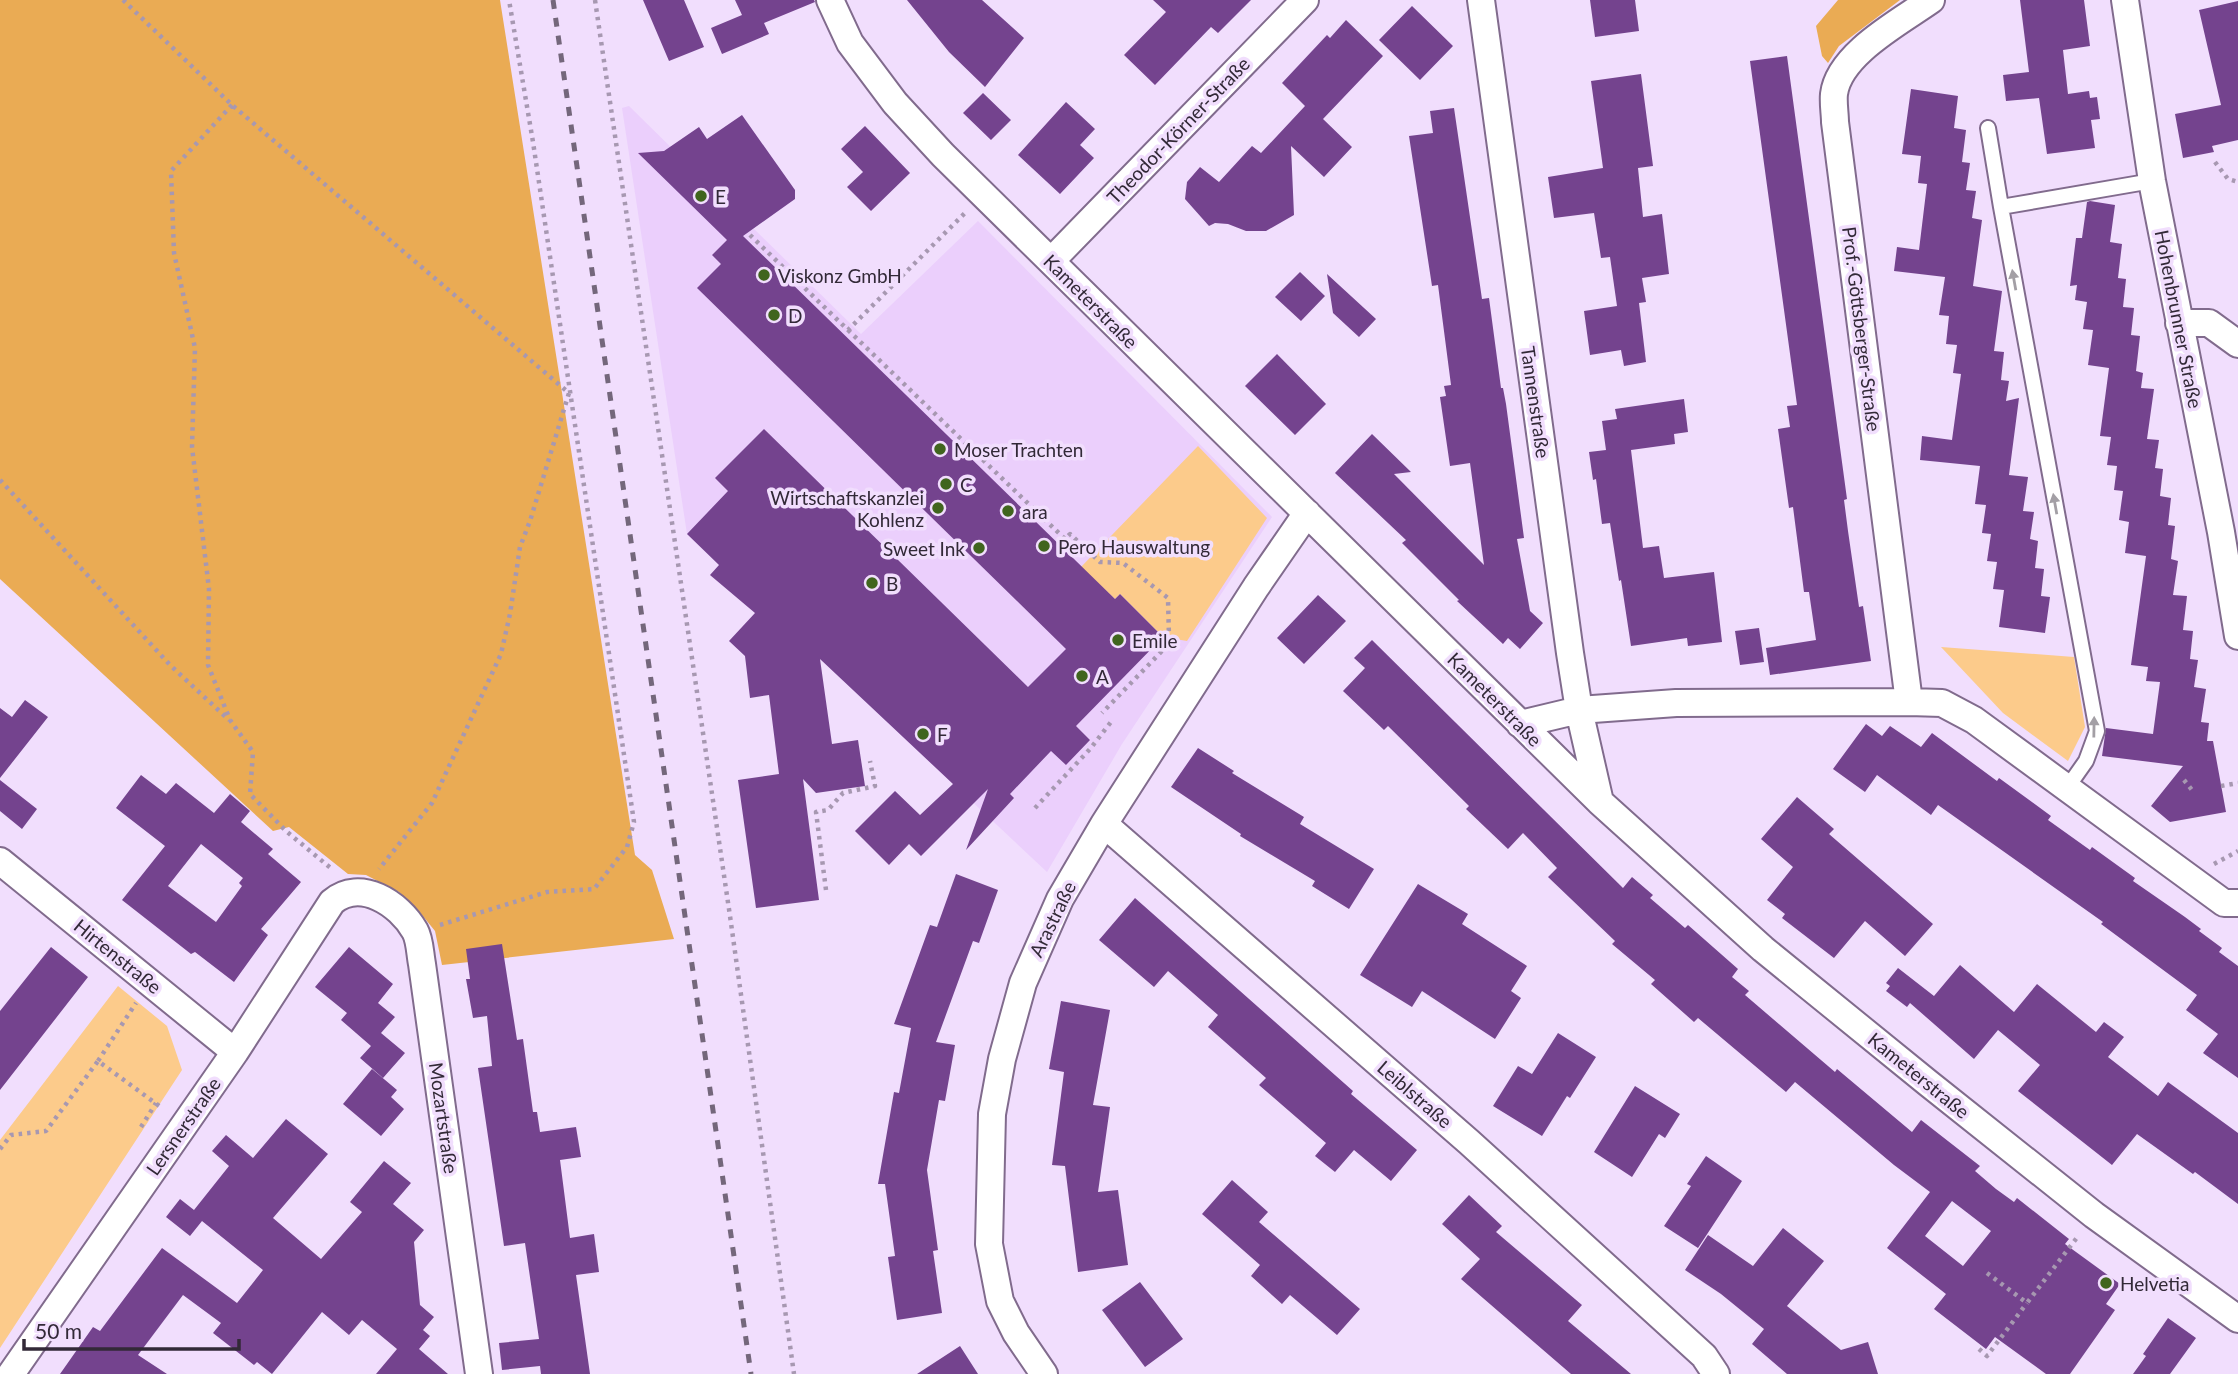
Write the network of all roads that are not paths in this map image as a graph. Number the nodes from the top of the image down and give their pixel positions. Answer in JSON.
{"nodes":[{"id":1,"x":830,"y":0,"type":"edge"},
{"id":2,"x":1305,"y":0,"type":"edge"},
{"id":3,"x":1481,"y":0,"type":"edge"},
{"id":4,"x":1931,"y":0,"type":"edge"},
{"id":5,"x":2125,"y":0,"type":"edge"},
{"id":6,"x":1988,"y":128,"type":"dead end"},
{"id":7,"x":2152,"y":181,"type":"junction"},
{"id":8,"x":2001,"y":207,"type":"junction"},
{"id":9,"x":1051,"y":261,"type":"junction"},
{"id":10,"x":2179,"y":323,"type":"junction"},
{"id":11,"x":2238,"y":344,"type":"edge"},
{"id":12,"x":1307,"y":513,"type":"junction"},
{"id":13,"x":2238,"y":636,"type":"edge"},
{"id":14,"x":1909,"y":702,"type":"junction"},
{"id":15,"x":1579,"y":710,"type":"junction"},
{"id":16,"x":1520,"y":724,"type":"junction"},
{"id":17,"x":2067,"y":788,"type":"junction"},
{"id":18,"x":1600,"y":802,"type":"junction"},
{"id":19,"x":1104,"y":824,"type":"junction"},
{"id":20,"x":0,"y":861,"type":"edge"},
{"id":21,"x":352,"y":892,"type":"joint"},
{"id":22,"x":2238,"y":903,"type":"edge"},
{"id":23,"x":235,"y":1052,"type":"junction"},
{"id":24,"x":2238,"y":1319,"type":"edge"},
{"id":25,"x":11,"y":1374,"type":"edge"},
{"id":26,"x":479,"y":1374,"type":"edge"},
{"id":27,"x":1044,"y":1374,"type":"edge"},
{"id":28,"x":1716,"y":1374,"type":"edge"}],
"edges":[{"from":1,"to":9,"type":"street","name":"Kameterstraße"},
{"from":2,"to":9,"type":"street","name":"Theodor-Körner-Straße"},
{"from":3,"to":15,"type":"street","name":"Tannenstraße"},
{"from":4,"to":14,"type":"street","name":"Prof.-Göttsberger-Straße"},
{"from":5,"to":7,"type":"street","name":"Hohenbrunner Straße"},
{"from":6,"to":8,"type":"lane"},
{"from":7,"to":8,"type":"lane"},
{"from":7,"to":10,"type":"street","name":"Hohenbrunner Straße"},
{"from":17,"to":8,"type":"lane","one_way":true},
{"from":9,"to":12,"type":"street","name":"Kameterstraße"},
{"from":10,"to":11,"type":"street"},
{"from":10,"to":13,"type":"street","name":"Hohenbrunner Straße"},
{"from":12,"to":16,"type":"street","name":"Kameterstraße"},
{"from":12,"to":19,"type":"street","name":"Arastraße"},
{"from":14,"to":15,"type":"street"},
{"from":14,"to":17,"type":"street"},
{"from":15,"to":16,"type":"street"},
{"from":15,"to":18,"type":"street","name":"Tannenstraße"},
{"from":16,"to":18,"type":"street","name":"Kameterstraße"},
{"from":17,"to":22,"type":"street"},
{"from":18,"to":24,"type":"street","name":"Kameterstraße"},
{"from":19,"to":27,"type":"street","name":"Arastraße"},
{"from":19,"to":28,"type":"street","name":"Leiblstraße"},
{"from":20,"to":23,"type":"street","name":"Hirtenstraße"},
{"from":21,"to":23,"type":"street","name":"Lersnerstraße"},
{"from":21,"to":26,"type":"street","name":"Mozartstraße"},
{"from":23,"to":25,"type":"street","name":"Lersnerstraße"}]}
